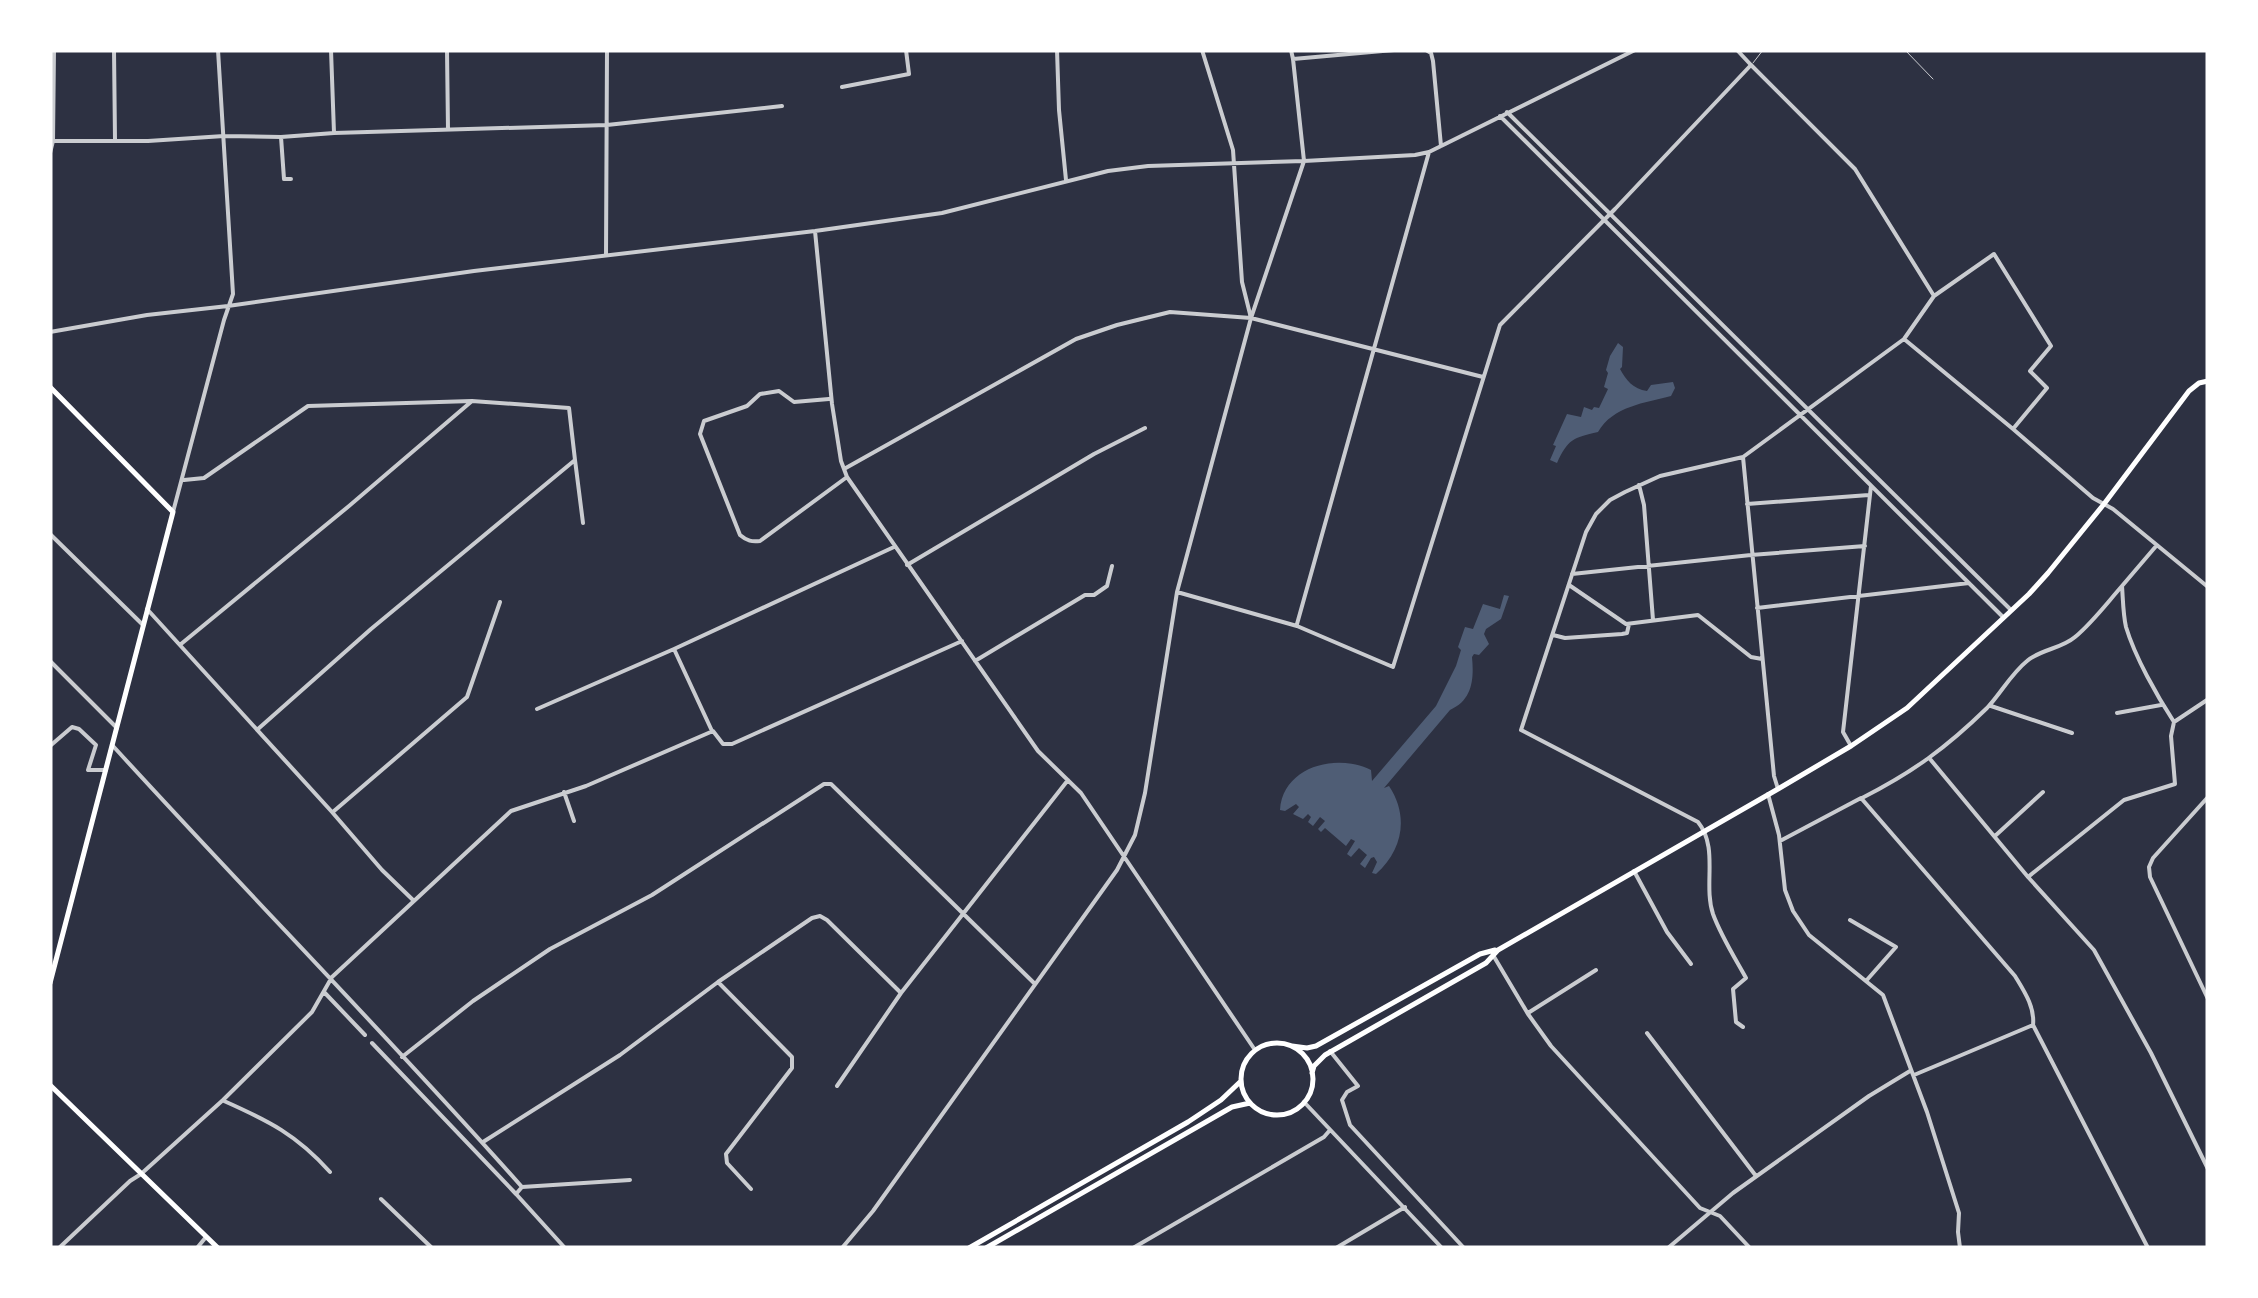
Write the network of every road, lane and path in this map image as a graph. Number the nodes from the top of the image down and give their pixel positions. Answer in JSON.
{"nodes":[{"id":1,"x":54,"y":50,"type":"edge"},
{"id":2,"x":114,"y":50,"type":"edge"},
{"id":3,"x":218,"y":50,"type":"edge"},
{"id":4,"x":331,"y":50,"type":"edge"},
{"id":5,"x":448,"y":50,"type":"edge"},
{"id":6,"x":607,"y":50,"type":"edge"},
{"id":7,"x":906,"y":50,"type":"edge"},
{"id":8,"x":1057,"y":50,"type":"edge"},
{"id":9,"x":1202,"y":50,"type":"edge"},
{"id":10,"x":1291,"y":50,"type":"edge"},
{"id":11,"x":1394,"y":50,"type":"edge"},
{"id":12,"x":1426,"y":50,"type":"edge"},
{"id":13,"x":1635,"y":50,"type":"edge"},
{"id":14,"x":1737,"y":50,"type":"edge"},
{"id":15,"x":1763,"y":50,"type":"edge"},
{"id":16,"x":1905,"y":50,"type":"edge"},
{"id":17,"x":1293,"y":59,"type":"junction"},
{"id":18,"x":1751,"y":65,"type":"junction"},
{"id":19,"x":52,"y":77,"type":"edge"},
{"id":20,"x":1933,"y":79,"type":"dead end"},
{"id":21,"x":842,"y":87,"type":"dead end"},
{"id":22,"x":782,"y":106,"type":"dead end"},
{"id":23,"x":1507,"y":112,"type":"junction"},
{"id":24,"x":1500,"y":116,"type":"junction"},
{"id":25,"x":607,"y":125,"type":"junction"},
{"id":26,"x":448,"y":130,"type":"junction"},
{"id":27,"x":334,"y":134,"type":"junction"},
{"id":28,"x":224,"y":136,"type":"junction"},
{"id":29,"x":281,"y":137,"type":"junction"},
{"id":30,"x":114,"y":141,"type":"junction"},
{"id":31,"x":53,"y":142,"type":"junction"},
{"id":32,"x":1442,"y":146,"type":"junction"},
{"id":33,"x":1429,"y":152,"type":"junction"},
{"id":34,"x":50,"y":153,"type":"edge"},
{"id":35,"x":1304,"y":162,"type":"junction"},
{"id":36,"x":1234,"y":164,"type":"junction"},
{"id":37,"x":291,"y":179,"type":"dead end"},
{"id":38,"x":1066,"y":181,"type":"junction"},
{"id":39,"x":1610,"y":214,"type":"junction"},
{"id":40,"x":1604,"y":220,"type":"junction"},
{"id":41,"x":815,"y":230,"type":"junction"},
{"id":42,"x":606,"y":255,"type":"junction"},
{"id":43,"x":1934,"y":296,"type":"junction"},
{"id":44,"x":228,"y":306,"type":"junction"},
{"id":45,"x":1250,"y":318,"type":"junction"},
{"id":46,"x":50,"y":332,"type":"edge"},
{"id":47,"x":1904,"y":340,"type":"junction"},
{"id":48,"x":1374,"y":348,"type":"junction"},
{"id":49,"x":1484,"y":377,"type":"junction"},
{"id":50,"x":2208,"y":381,"type":"edge"},
{"id":51,"x":50,"y":386,"type":"edge"},
{"id":52,"x":831,"y":399,"type":"junction"},
{"id":53,"x":472,"y":400,"type":"junction"},
{"id":54,"x":1808,"y":410,"type":"junction"},
{"id":55,"x":1800,"y":416,"type":"junction"},
{"id":56,"x":1145,"y":428,"type":"dead end"},
{"id":57,"x":2013,"y":429,"type":"junction"},
{"id":58,"x":1743,"y":457,"type":"junction"},
{"id":59,"x":574,"y":460,"type":"junction"},
{"id":60,"x":844,"y":469,"type":"junction"},
{"id":61,"x":847,"y":477,"type":"junction"},
{"id":62,"x":182,"y":480,"type":"junction"},
{"id":63,"x":1639,"y":486,"type":"junction"},
{"id":64,"x":1871,"y":486,"type":"junction"},
{"id":65,"x":1869,"y":496,"type":"junction"},
{"id":66,"x":1746,"y":504,"type":"junction"},
{"id":67,"x":2104,"y":504,"type":"junction"},
{"id":68,"x":173,"y":512,"type":"junction"},
{"id":69,"x":583,"y":524,"type":"dead end"},
{"id":70,"x":50,"y":534,"type":"edge"},
{"id":71,"x":2157,"y":545,"type":"junction"},
{"id":72,"x":1865,"y":546,"type":"junction"},
{"id":73,"x":894,"y":547,"type":"junction"},
{"id":74,"x":1751,"y":555,"type":"junction"},
{"id":75,"x":907,"y":565,"type":"junction"},
{"id":76,"x":1112,"y":566,"type":"dead end"},
{"id":77,"x":1650,"y":566,"type":"junction"},
{"id":78,"x":1572,"y":574,"type":"junction"},
{"id":79,"x":1969,"y":583,"type":"junction"},
{"id":80,"x":1569,"y":585,"type":"junction"},
{"id":81,"x":2122,"y":586,"type":"junction"},
{"id":82,"x":2208,"y":587,"type":"edge"},
{"id":83,"x":1176,"y":592,"type":"junction"},
{"id":84,"x":1859,"y":597,"type":"junction"},
{"id":85,"x":500,"y":602,"type":"dead end"},
{"id":86,"x":1757,"y":608,"type":"junction"},
{"id":87,"x":148,"y":609,"type":"junction"},
{"id":88,"x":2011,"y":610,"type":"junction"},
{"id":89,"x":2004,"y":618,"type":"junction"},
{"id":90,"x":1653,"y":620,"type":"junction"},
{"id":91,"x":1629,"y":624,"type":"junction"},
{"id":92,"x":143,"y":625,"type":"junction"},
{"id":93,"x":1297,"y":626,"type":"junction"},
{"id":94,"x":1552,"y":634,"type":"junction"},
{"id":95,"x":962,"y":640,"type":"junction"},
{"id":96,"x":181,"y":644,"type":"junction"},
{"id":97,"x":674,"y":649,"type":"junction"},
{"id":98,"x":1762,"y":659,"type":"junction"},
{"id":99,"x":975,"y":660,"type":"junction"},
{"id":100,"x":50,"y":661,"type":"edge"},
{"id":101,"x":2207,"y":700,"type":"edge"},
{"id":102,"x":2162,"y":704,"type":"junction"},
{"id":103,"x":1989,"y":706,"type":"junction"},
{"id":104,"x":537,"y":708,"type":"dead end"},
{"id":105,"x":2117,"y":713,"type":"dead end"},
{"id":106,"x":2174,"y":722,"type":"junction"},
{"id":107,"x":117,"y":728,"type":"junction"},
{"id":108,"x":258,"y":729,"type":"junction"},
{"id":109,"x":713,"y":731,"type":"junction"},
{"id":110,"x":2072,"y":733,"type":"dead end"},
{"id":111,"x":50,"y":746,"type":"edge"},
{"id":112,"x":113,"y":746,"type":"junction"},
{"id":113,"x":1851,"y":746,"type":"junction"},
{"id":114,"x":1930,"y":759,"type":"junction"},
{"id":115,"x":106,"y":770,"type":"junction"},
{"id":116,"x":1068,"y":780,"type":"junction"},
{"id":117,"x":1778,"y":789,"type":"junction"},
{"id":118,"x":564,"y":792,"type":"junction"},
{"id":119,"x":2043,"y":792,"type":"dead end"},
{"id":120,"x":1768,"y":794,"type":"junction"},
{"id":121,"x":2208,"y":797,"type":"edge"},
{"id":122,"x":1861,"y":798,"type":"junction"},
{"id":123,"x":332,"y":812,"type":"junction"},
{"id":124,"x":574,"y":821,"type":"dead end"},
{"id":125,"x":1705,"y":831,"type":"junction"},
{"id":126,"x":1994,"y":837,"type":"junction"},
{"id":127,"x":1780,"y":841,"type":"junction"},
{"id":128,"x":1124,"y":854,"type":"junction"},
{"id":129,"x":1634,"y":871,"type":"junction"},
{"id":130,"x":2028,"y":877,"type":"junction"},
{"id":131,"x":412,"y":900,"type":"junction"},
{"id":132,"x":964,"y":914,"type":"junction"},
{"id":133,"x":1850,"y":920,"type":"dead end"},
{"id":134,"x":54,"y":948,"type":"edge"},
{"id":135,"x":1495,"y":952,"type":"junction"},
{"id":136,"x":1690,"y":964,"type":"dead end"},
{"id":137,"x":1596,"y":970,"type":"dead end"},
{"id":138,"x":332,"y":978,"type":"junction"},
{"id":139,"x":1866,"y":981,"type":"junction"},
{"id":140,"x":50,"y":982,"type":"edge"},
{"id":141,"x":718,"y":982,"type":"junction"},
{"id":142,"x":1036,"y":984,"type":"junction"},
{"id":143,"x":324,"y":992,"type":"junction"},
{"id":144,"x":901,"y":993,"type":"junction"},
{"id":145,"x":2208,"y":998,"type":"edge"},
{"id":146,"x":1528,"y":1014,"type":"junction"},
{"id":147,"x":2034,"y":1026,"type":"junction"},
{"id":148,"x":1743,"y":1027,"type":"dead end"},
{"id":149,"x":1647,"y":1033,"type":"dead end"},
{"id":150,"x":365,"y":1036,"type":"dead end"},
{"id":151,"x":372,"y":1043,"type":"dead end"},
{"id":152,"x":1292,"y":1046,"type":"junction"},
{"id":153,"x":1255,"y":1050,"type":"junction"},
{"id":154,"x":1330,"y":1052,"type":"junction"},
{"id":155,"x":402,"y":1057,"type":"junction"},
{"id":156,"x":1913,"y":1072,"type":"junction"},
{"id":157,"x":1312,"y":1074,"type":"junction"},
{"id":158,"x":1241,"y":1081,"type":"junction"},
{"id":159,"x":50,"y":1085,"type":"edge"},
{"id":160,"x":837,"y":1086,"type":"dead end"},
{"id":161,"x":222,"y":1100,"type":"junction"},
{"id":162,"x":1304,"y":1102,"type":"junction"},
{"id":163,"x":1250,"y":1103,"type":"junction"},
{"id":164,"x":1330,"y":1130,"type":"junction"},
{"id":165,"x":483,"y":1142,"type":"junction"},
{"id":166,"x":2208,"y":1169,"type":"edge"},
{"id":167,"x":330,"y":1172,"type":"dead end"},
{"id":168,"x":141,"y":1174,"type":"junction"},
{"id":169,"x":1756,"y":1176,"type":"junction"},
{"id":170,"x":630,"y":1180,"type":"dead end"},
{"id":171,"x":522,"y":1187,"type":"junction"},
{"id":172,"x":751,"y":1189,"type":"dead end"},
{"id":173,"x":516,"y":1194,"type":"junction"},
{"id":174,"x":382,"y":1199,"type":"dead end"},
{"id":175,"x":1405,"y":1208,"type":"junction"},
{"id":176,"x":1709,"y":1211,"type":"junction"},
{"id":177,"x":206,"y":1237,"type":"junction"},
{"id":178,"x":59,"y":1248,"type":"edge"},
{"id":179,"x":197,"y":1248,"type":"edge"},
{"id":180,"x":218,"y":1248,"type":"edge"},
{"id":181,"x":432,"y":1248,"type":"edge"},
{"id":182,"x":565,"y":1248,"type":"edge"},
{"id":183,"x":842,"y":1248,"type":"edge"},
{"id":184,"x":970,"y":1248,"type":"edge"},
{"id":185,"x":986,"y":1248,"type":"edge"},
{"id":186,"x":1133,"y":1248,"type":"edge"},
{"id":187,"x":1336,"y":1248,"type":"edge"},
{"id":188,"x":1442,"y":1248,"type":"edge"},
{"id":189,"x":1464,"y":1248,"type":"edge"},
{"id":190,"x":1668,"y":1248,"type":"edge"},
{"id":191,"x":1750,"y":1248,"type":"edge"},
{"id":192,"x":1960,"y":1248,"type":"edge"},
{"id":193,"x":2148,"y":1248,"type":"edge"}],
"edges":[{"from":1,"to":19,"type":"street"},
{"from":2,"to":30,"type":"street"},
{"from":3,"to":28,"type":"street"},
{"from":4,"to":27,"type":"street"},
{"from":5,"to":26,"type":"street"},
{"from":6,"to":25,"type":"street"},
{"from":7,"to":21,"type":"street"},
{"from":8,"to":38,"type":"street"},
{"from":9,"to":36,"type":"street"},
{"from":10,"to":17,"type":"street"},
{"from":11,"to":17,"type":"street"},
{"from":12,"to":32,"type":"street"},
{"from":13,"to":23,"type":"street"},
{"from":14,"to":18,"type":"street"},
{"from":15,"to":18,"type":"lane"},
{"from":16,"to":20,"type":"lane"},
{"from":17,"to":35,"type":"street"},
{"from":18,"to":39,"type":"street"},
{"from":18,"to":43,"type":"street"},
{"from":19,"to":31,"type":"street"},
{"from":22,"to":25,"type":"street"},
{"from":23,"to":24,"type":"street"},
{"from":23,"to":39,"type":"street"},
{"from":24,"to":32,"type":"street"},
{"from":24,"to":40,"type":"street"},
{"from":25,"to":26,"type":"street"},
{"from":25,"to":42,"type":"street"},
{"from":26,"to":27,"type":"street"},
{"from":27,"to":29,"type":"street"},
{"from":28,"to":29,"type":"street"},
{"from":28,"to":30,"type":"street"},
{"from":28,"to":44,"type":"street"},
{"from":29,"to":37,"type":"street"},
{"from":30,"to":31,"type":"street"},
{"from":31,"to":34,"type":"street"},
{"from":32,"to":33,"type":"street"},
{"from":33,"to":35,"type":"street"},
{"from":33,"to":48,"type":"street"},
{"from":35,"to":36,"type":"street"},
{"from":35,"to":45,"type":"street"},
{"from":36,"to":38,"type":"street"},
{"from":36,"to":45,"type":"street"},
{"from":38,"to":41,"type":"street"},
{"from":39,"to":40,"type":"street"},
{"from":39,"to":54,"type":"street"},
{"from":40,"to":49,"type":"street"},
{"from":40,"to":55,"type":"street"},
{"from":41,"to":42,"type":"street"},
{"from":41,"to":52,"type":"street"},
{"from":42,"to":44,"type":"street"},
{"from":43,"to":47,"type":"street"},
{"from":43,"to":57,"type":"street"},
{"from":44,"to":46,"type":"street"},
{"from":44,"to":62,"type":"street"},
{"from":45,"to":48,"type":"street"},
{"from":45,"to":60,"type":"street"},
{"from":45,"to":83,"type":"street"},
{"from":47,"to":54,"type":"street"},
{"from":47,"to":57,"type":"street"},
{"from":48,"to":49,"type":"street"},
{"from":48,"to":93,"type":"street"},
{"from":49,"to":93,"type":"street"},
{"from":50,"to":67,"type":"main road"},
{"from":51,"to":68,"type":"main road"},
{"from":52,"to":60,"type":"street"},
{"from":52,"to":61,"type":"street"},
{"from":53,"to":59,"type":"street"},
{"from":53,"to":62,"type":"street"},
{"from":53,"to":96,"type":"street"},
{"from":54,"to":55,"type":"street"},
{"from":54,"to":88,"type":"street"},
{"from":55,"to":58,"type":"street"},
{"from":55,"to":64,"type":"street"},
{"from":56,"to":75,"type":"street"},
{"from":57,"to":67,"type":"street"},
{"from":58,"to":63,"type":"street"},
{"from":58,"to":66,"type":"street"},
{"from":59,"to":69,"type":"street"},
{"from":59,"to":108,"type":"street"},
{"from":60,"to":61,"type":"street"},
{"from":61,"to":73,"type":"street"},
{"from":62,"to":68,"type":"street"},
{"from":63,"to":77,"type":"street"},
{"from":63,"to":78,"type":"street"},
{"from":64,"to":65,"type":"street"},
{"from":64,"to":79,"type":"street"},
{"from":65,"to":66,"type":"street"},
{"from":65,"to":72,"type":"street"},
{"from":66,"to":74,"type":"street"},
{"from":67,"to":71,"type":"street"},
{"from":67,"to":88,"type":"main road"},
{"from":68,"to":87,"type":"main road"},
{"from":70,"to":92,"type":"street"},
{"from":71,"to":81,"type":"street"},
{"from":71,"to":82,"type":"street"},
{"from":72,"to":74,"type":"street"},
{"from":72,"to":84,"type":"street"},
{"from":73,"to":75,"type":"street"},
{"from":73,"to":97,"type":"street"},
{"from":74,"to":77,"type":"street"},
{"from":74,"to":86,"type":"street"},
{"from":75,"to":95,"type":"street"},
{"from":76,"to":99,"type":"street"},
{"from":77,"to":78,"type":"street"},
{"from":77,"to":90,"type":"street"},
{"from":78,"to":80,"type":"street"},
{"from":79,"to":84,"type":"street"},
{"from":79,"to":89,"type":"street"},
{"from":80,"to":91,"type":"street"},
{"from":80,"to":94,"type":"street"},
{"from":81,"to":102,"type":"street"},
{"from":81,"to":103,"type":"street"},
{"from":83,"to":93,"type":"street"},
{"from":83,"to":128,"type":"street"},
{"from":84,"to":86,"type":"street"},
{"from":84,"to":113,"type":"street"},
{"from":85,"to":123,"type":"street"},
{"from":86,"to":98,"type":"street"},
{"from":87,"to":92,"type":"main road"},
{"from":87,"to":96,"type":"street"},
{"from":88,"to":89,"type":"main road"},
{"from":89,"to":113,"type":"main road"},
{"from":90,"to":91,"type":"street"},
{"from":90,"to":98,"type":"street"},
{"from":91,"to":94,"type":"street"},
{"from":92,"to":107,"type":"main road"},
{"from":94,"to":125,"type":"street"},
{"from":95,"to":99,"type":"street"},
{"from":95,"to":109,"type":"street"},
{"from":96,"to":108,"type":"street"},
{"from":97,"to":104,"type":"street"},
{"from":97,"to":109,"type":"street"},
{"from":98,"to":117,"type":"street"},
{"from":99,"to":116,"type":"street"},
{"from":100,"to":107,"type":"street"},
{"from":101,"to":106,"type":"street"},
{"from":102,"to":105,"type":"street"},
{"from":102,"to":106,"type":"street"},
{"from":103,"to":110,"type":"street"},
{"from":103,"to":114,"type":"street"},
{"from":106,"to":130,"type":"street"},
{"from":107,"to":112,"type":"main road"},
{"from":108,"to":123,"type":"street"},
{"from":109,"to":118,"type":"street"},
{"from":111,"to":115,"type":"street"},
{"from":112,"to":115,"type":"main road"},
{"from":112,"to":138,"type":"street"},
{"from":113,"to":117,"type":"main road"},
{"from":114,"to":122,"type":"street"},
{"from":114,"to":126,"type":"street"},
{"from":115,"to":134,"type":"main road"},
{"from":116,"to":128,"type":"street"},
{"from":116,"to":132,"type":"street"},
{"from":117,"to":120,"type":"main road"},
{"from":118,"to":124,"type":"street"},
{"from":118,"to":131,"type":"street"},
{"from":119,"to":126,"type":"street"},
{"from":120,"to":125,"type":"main road"},
{"from":120,"to":127,"type":"street"},
{"from":121,"to":145,"type":"street"},
{"from":122,"to":127,"type":"street"},
{"from":122,"to":147,"type":"street"},
{"from":123,"to":131,"type":"street"},
{"from":125,"to":129,"type":"main road"},
{"from":125,"to":148,"type":"street"},
{"from":126,"to":130,"type":"street"},
{"from":127,"to":139,"type":"street"},
{"from":128,"to":142,"type":"street"},
{"from":128,"to":153,"type":"street"},
{"from":129,"to":135,"type":"main road"},
{"from":129,"to":136,"type":"street"},
{"from":130,"to":166,"type":"street"},
{"from":131,"to":138,"type":"street"},
{"from":132,"to":142,"type":"street"},
{"from":132,"to":144,"type":"street"},
{"from":132,"to":155,"type":"street"},
{"from":133,"to":139,"type":"street"},
{"from":134,"to":140,"type":"main road"},
{"from":135,"to":146,"type":"street"},
{"from":135,"to":152,"type":"main road"},
{"from":135,"to":154,"type":"main road"},
{"from":137,"to":146,"type":"street"},
{"from":138,"to":143,"type":"street"},
{"from":138,"to":155,"type":"street"},
{"from":139,"to":156,"type":"street"},
{"from":141,"to":144,"type":"street"},
{"from":141,"to":165,"type":"street"},
{"from":141,"to":172,"type":"street"},
{"from":142,"to":183,"type":"street"},
{"from":143,"to":150,"type":"street"},
{"from":143,"to":161,"type":"street"},
{"from":144,"to":160,"type":"street"},
{"from":146,"to":176,"type":"street"},
{"from":147,"to":156,"type":"street"},
{"from":147,"to":193,"type":"street"},
{"from":149,"to":169,"type":"street"},
{"from":151,"to":173,"type":"street"},
{"from":152,"to":153,"type":"main road"},
{"from":152,"to":157,"type":"main road"},
{"from":153,"to":158,"type":"main road"},
{"from":154,"to":157,"type":"main road"},
{"from":154,"to":189,"type":"street"},
{"from":155,"to":165,"type":"street"},
{"from":156,"to":169,"type":"street"},
{"from":156,"to":192,"type":"street"},
{"from":157,"to":162,"type":"main road"},
{"from":158,"to":163,"type":"main road"},
{"from":158,"to":184,"type":"main road"},
{"from":159,"to":168,"type":"main road"},
{"from":161,"to":167,"type":"street"},
{"from":161,"to":168,"type":"street"},
{"from":162,"to":163,"type":"main road"},
{"from":162,"to":164,"type":"street"},
{"from":163,"to":185,"type":"main road"},
{"from":164,"to":175,"type":"street"},
{"from":164,"to":186,"type":"street"},
{"from":165,"to":171,"type":"street"},
{"from":168,"to":177,"type":"main road"},
{"from":168,"to":178,"type":"street"},
{"from":169,"to":176,"type":"street"},
{"from":170,"to":171,"type":"street"},
{"from":171,"to":173,"type":"street"},
{"from":173,"to":182,"type":"street"},
{"from":174,"to":181,"type":"street"},
{"from":175,"to":187,"type":"street"},
{"from":175,"to":188,"type":"street"},
{"from":176,"to":190,"type":"street"},
{"from":176,"to":191,"type":"street"},
{"from":177,"to":179,"type":"street"},
{"from":177,"to":180,"type":"main road"}]}
